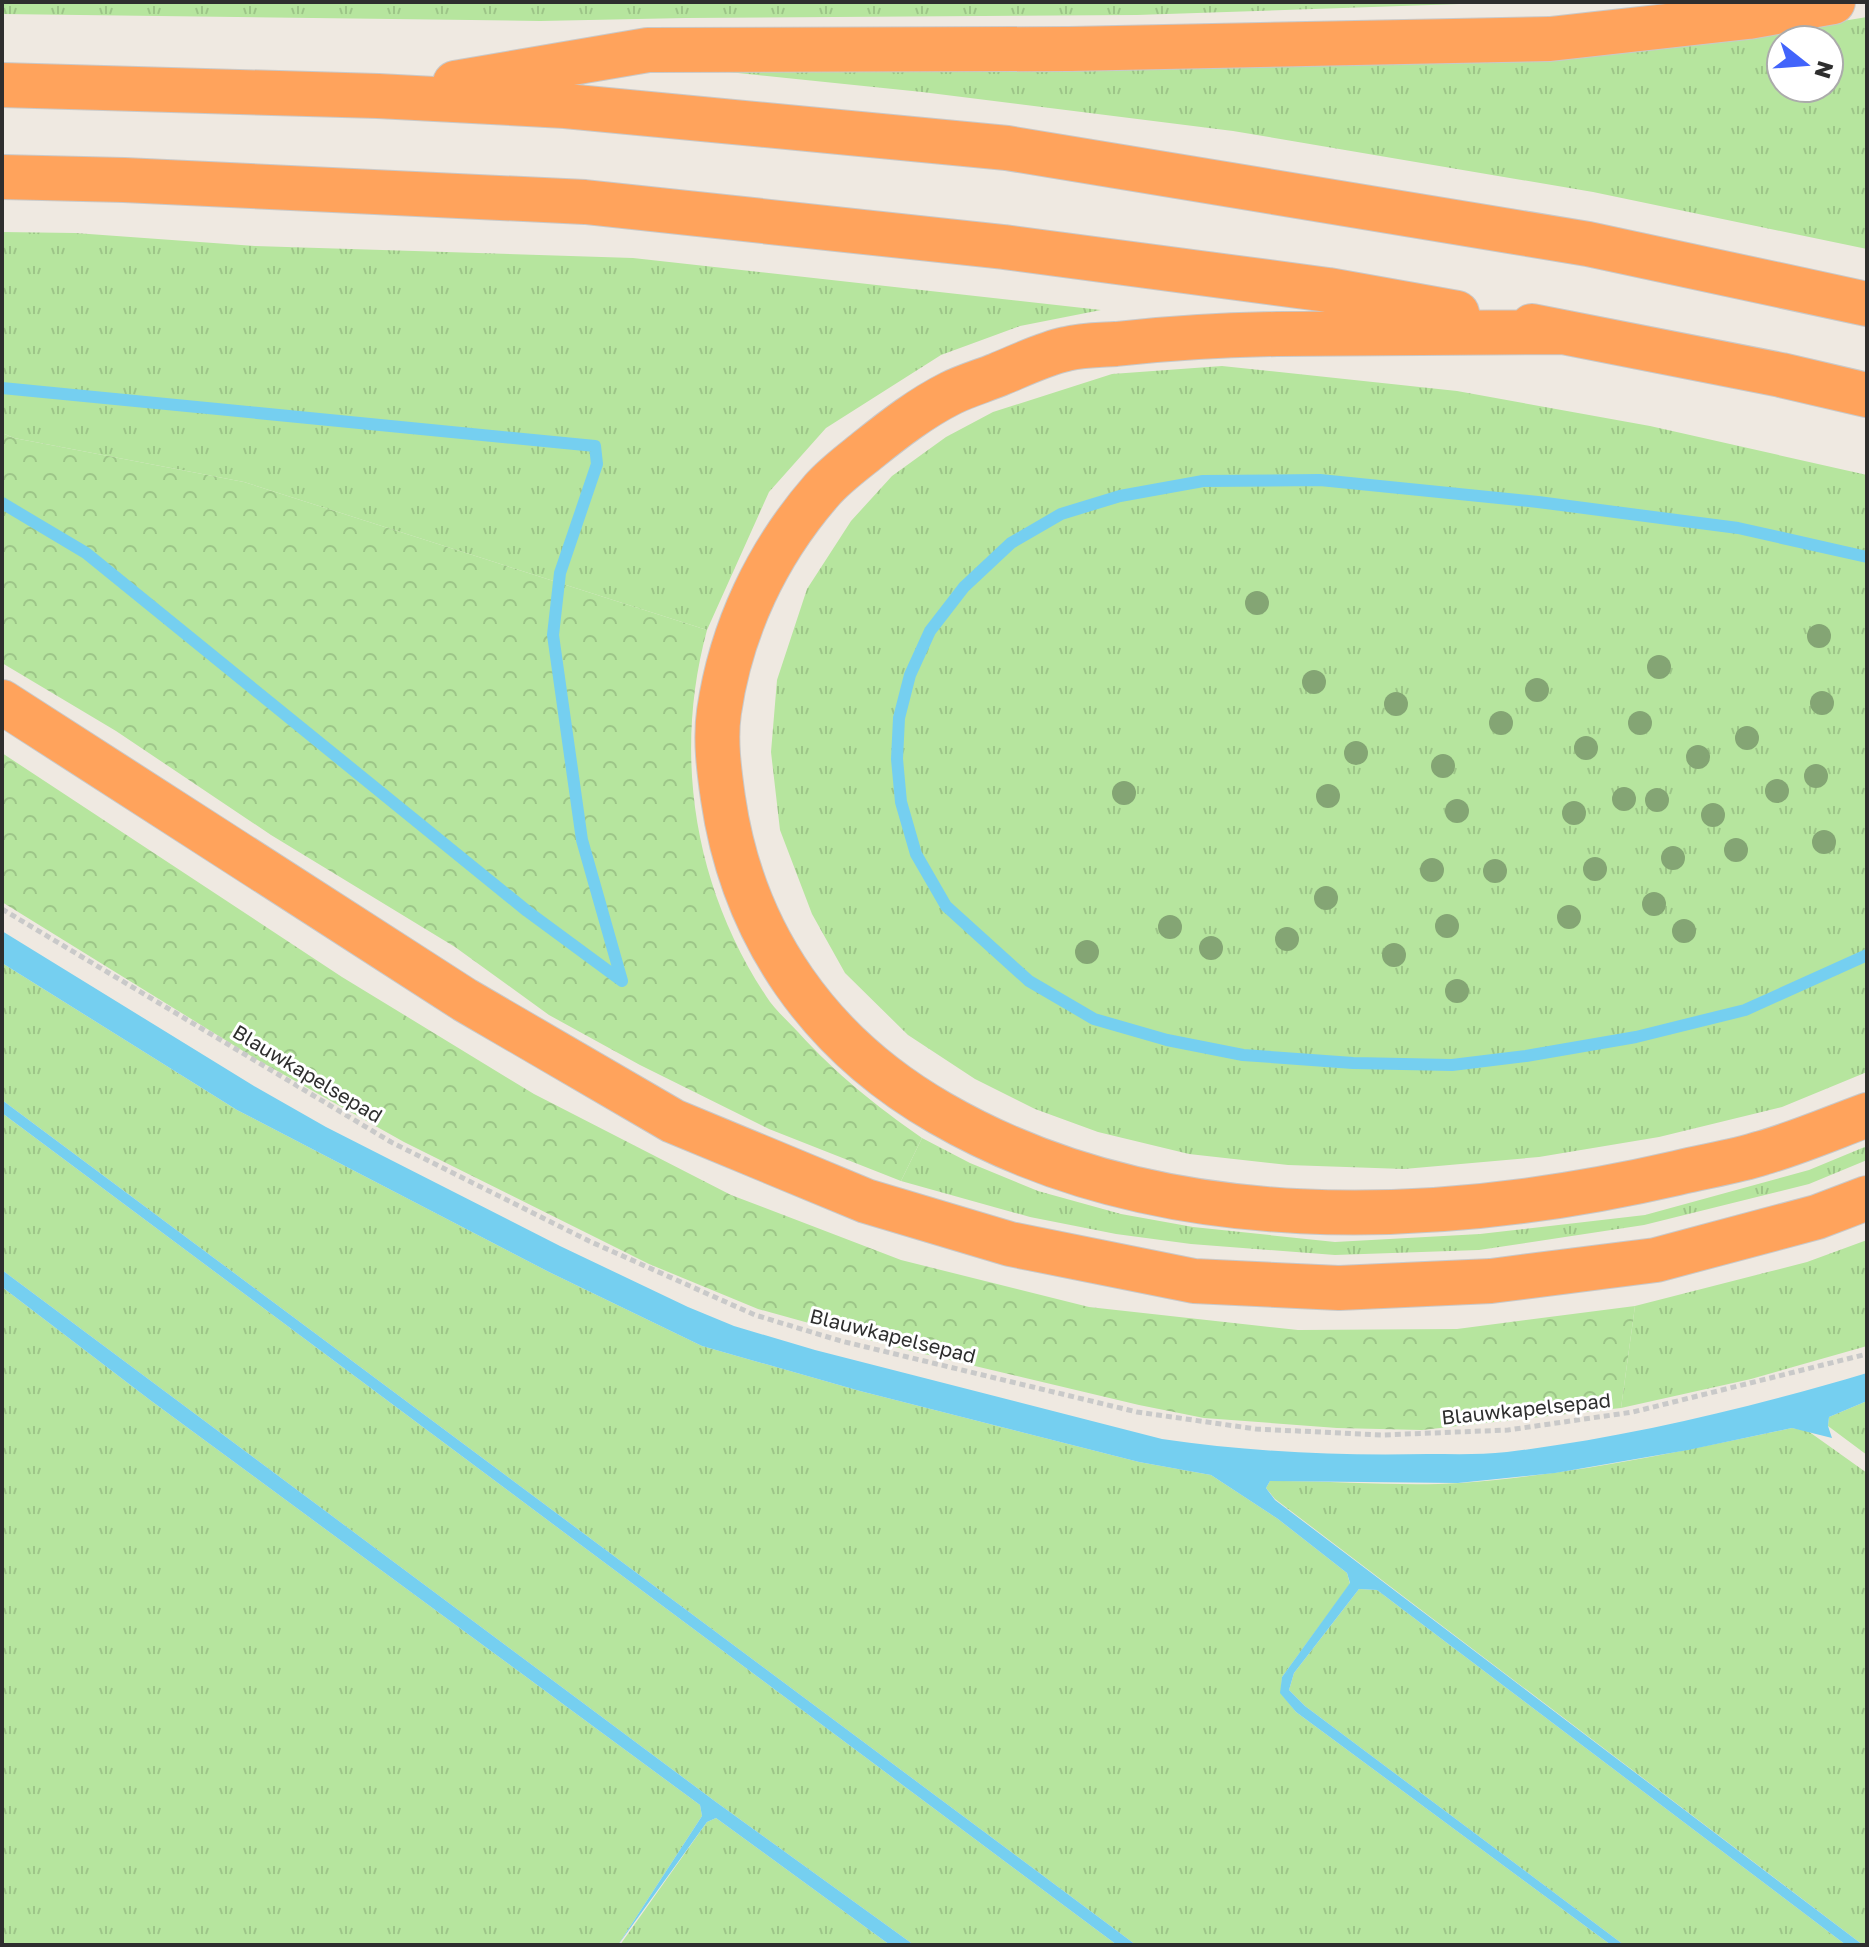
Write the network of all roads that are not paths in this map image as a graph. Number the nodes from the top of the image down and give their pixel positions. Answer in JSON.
{"nodes":[{"id":1,"x":1833,"y":2,"type":"edge"},
{"id":2,"x":2,"y":85,"type":"edge"},
{"id":3,"x":378,"y":96,"type":"junction"},
{"id":4,"x":2,"y":177,"type":"edge"},
{"id":5,"x":1867,"y":304,"type":"edge"},
{"id":6,"x":1562,"y":332,"type":"junction"},
{"id":7,"x":1867,"y":395,"type":"edge"},
{"id":8,"x":2,"y":702,"type":"edge"},
{"id":9,"x":1867,"y":1115,"type":"edge"},
{"id":10,"x":1867,"y":1198,"type":"edge"}],
"edges":[{"from":1,"to":3,"type":"highway"},
{"from":2,"to":3,"type":"highway"},
{"from":3,"to":5,"type":"highway"},
{"from":4,"to":6,"type":"highway"},
{"from":6,"to":7,"type":"highway"},
{"from":6,"to":9,"type":"highway"},
{"from":8,"to":10,"type":"highway"}]}
